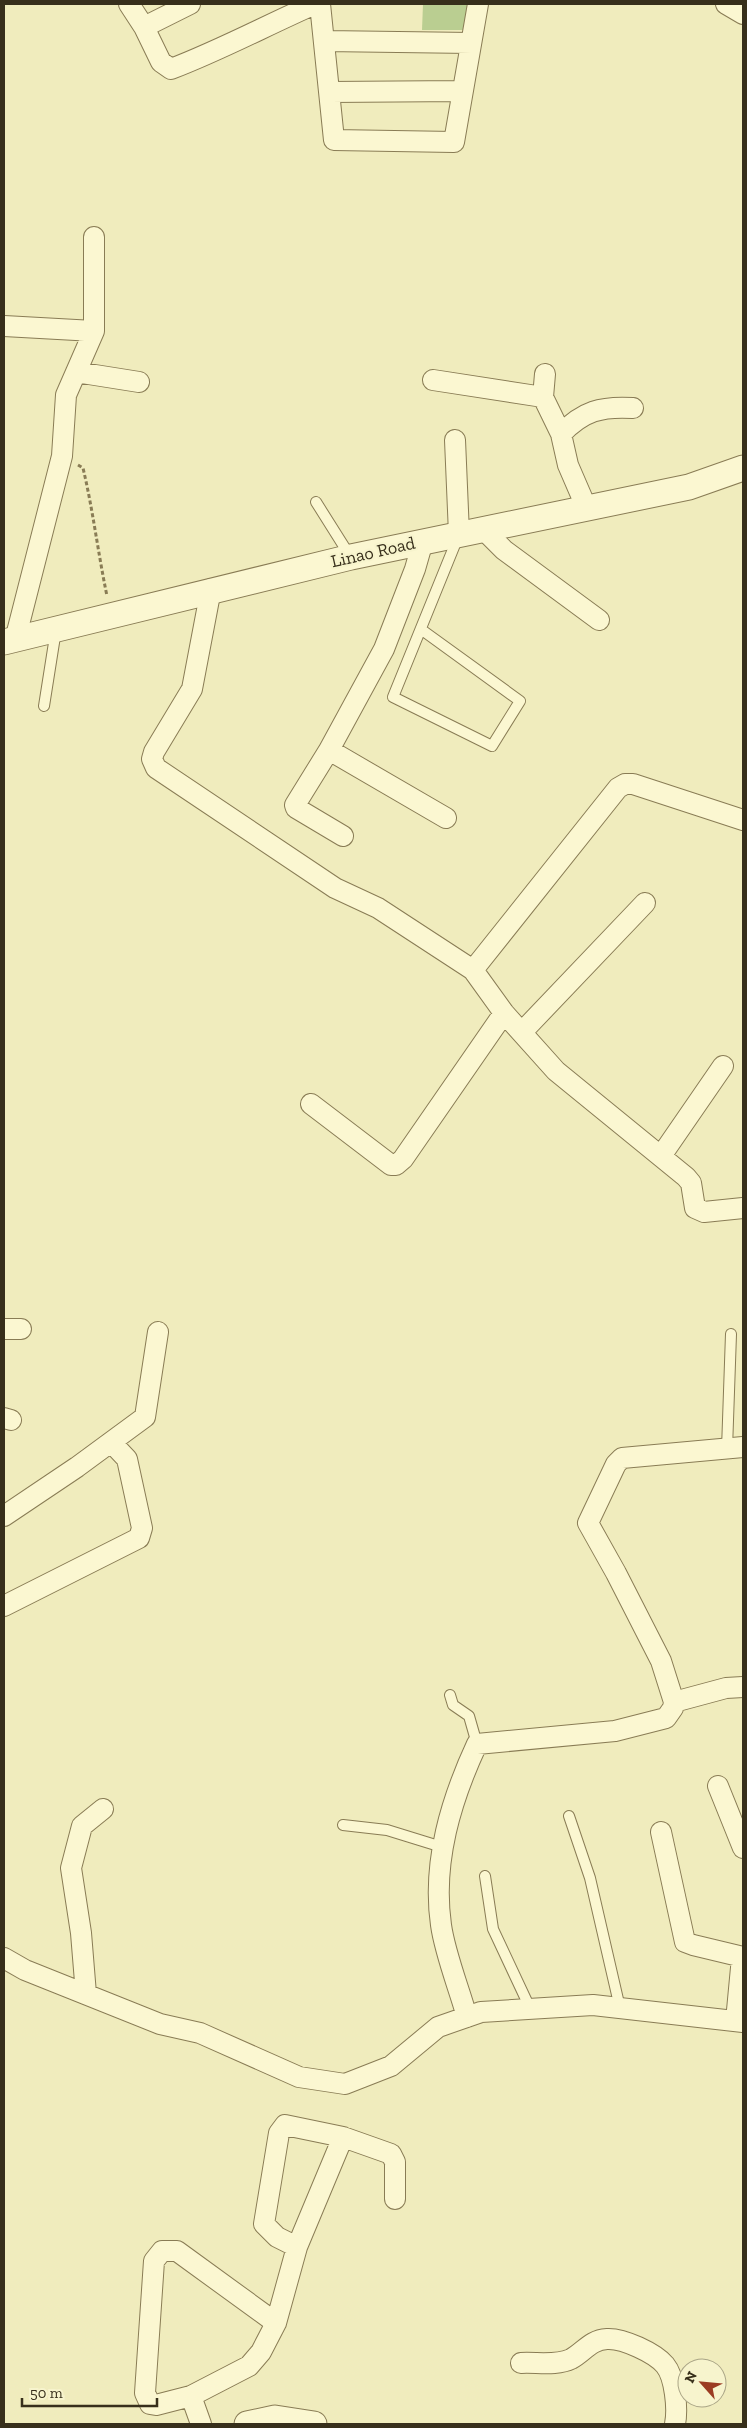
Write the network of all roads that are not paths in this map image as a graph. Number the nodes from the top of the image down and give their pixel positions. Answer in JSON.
{"nodes":[{"id":1,"x":129,"y":4,"type":"edge"},
{"id":2,"x":190,"y":4,"type":"edge"},
{"id":3,"x":316,"y":4,"type":"edge"},
{"id":4,"x":320,"y":4,"type":"edge"},
{"id":5,"x":478,"y":4,"type":"edge"},
{"id":6,"x":726,"y":4,"type":"edge"},
{"id":7,"x":743,"y":14,"type":"edge"},
{"id":8,"x":144,"y":27,"type":"junction"},
{"id":9,"x":325,"y":41,"type":"junction"},
{"id":10,"x":471,"y":43,"type":"junction"},
{"id":11,"x":462,"y":91,"type":"junction"},
{"id":12,"x":330,"y":92,"type":"junction"},
{"id":13,"x":94,"y":237,"type":"dead end"},
{"id":14,"x":4,"y":326,"type":"edge"},
{"id":15,"x":94,"y":331,"type":"junction"},
{"id":16,"x":76,"y":372,"type":"junction"},
{"id":17,"x":545,"y":374,"type":"dead end"},
{"id":18,"x":433,"y":380,"type":"dead end"},
{"id":19,"x":139,"y":382,"type":"dead end"},
{"id":20,"x":544,"y":396,"type":"junction"},
{"id":21,"x":633,"y":408,"type":"dead end"},
{"id":22,"x":561,"y":434,"type":"junction"},
{"id":23,"x":455,"y":440,"type":"dead end"},
{"id":24,"x":743,"y":468,"type":"edge"},
{"id":25,"x":316,"y":502,"type":"dead end"},
{"id":26,"x":587,"y":509,"type":"junction"},
{"id":27,"x":485,"y":530,"type":"junction"},
{"id":28,"x":459,"y":534,"type":"junction"},
{"id":29,"x":423,"y":541,"type":"junction"},
{"id":30,"x":351,"y":557,"type":"junction"},
{"id":31,"x":211,"y":589,"type":"junction"},
{"id":32,"x":598,"y":620,"type":"dead end"},
{"id":33,"x":56,"y":630,"type":"junction"},
{"id":34,"x":422,"y":630,"type":"junction"},
{"id":35,"x":9,"y":641,"type":"edge"},
{"id":36,"x":44,"y":706,"type":"dead end"},
{"id":37,"x":329,"y":750,"type":"junction"},
{"id":38,"x":446,"y":818,"type":"dead end"},
{"id":39,"x":743,"y":820,"type":"edge"},
{"id":40,"x":343,"y":836,"type":"dead end"},
{"id":41,"x":646,"y":903,"type":"dead end"},
{"id":42,"x":473,"y":970,"type":"junction"},
{"id":43,"x":504,"y":1013,"type":"junction"},
{"id":44,"x":522,"y":1032,"type":"junction"},
{"id":45,"x":722,"y":1066,"type":"dead end"},
{"id":46,"x":312,"y":1104,"type":"dead end"},
{"id":47,"x":661,"y":1156,"type":"junction"},
{"id":48,"x":743,"y":1208,"type":"edge"},
{"id":49,"x":158,"y":1332,"type":"dead end"},
{"id":50,"x":731,"y":1334,"type":"dead end"},
{"id":51,"x":111,"y":1442,"type":"junction"},
{"id":52,"x":735,"y":1448,"type":"edge"},
{"id":53,"x":4,"y":1516,"type":"edge"},
{"id":54,"x":4,"y":1606,"type":"edge"},
{"id":55,"x":743,"y":1687,"type":"edge"},
{"id":56,"x":450,"y":1695,"type":"dead end"},
{"id":57,"x":674,"y":1702,"type":"junction"},
{"id":58,"x":477,"y":1744,"type":"junction"},
{"id":59,"x":718,"y":1786,"type":"dead end"},
{"id":60,"x":103,"y":1809,"type":"dead end"},
{"id":61,"x":569,"y":1816,"type":"dead end"},
{"id":62,"x":342,"y":1825,"type":"dead end"},
{"id":63,"x":661,"y":1832,"type":"dead end"},
{"id":64,"x":442,"y":1847,"type":"junction"},
{"id":65,"x":743,"y":1848,"type":"edge"},
{"id":66,"x":485,"y":1876,"type":"dead end"},
{"id":67,"x":743,"y":1957,"type":"edge"},
{"id":68,"x":4,"y":1958,"type":"edge"},
{"id":69,"x":86,"y":1994,"type":"junction"},
{"id":70,"x":530,"y":2008,"type":"junction"},
{"id":71,"x":620,"y":2008,"type":"junction"},
{"id":72,"x":468,"y":2016,"type":"junction"},
{"id":73,"x":740,"y":2021,"type":"edge"},
{"id":74,"x":343,"y":2137,"type":"junction"},
{"id":75,"x":395,"y":2199,"type":"dead end"},
{"id":76,"x":298,"y":2247,"type":"junction"},
{"id":77,"x":276,"y":2323,"type":"junction"},
{"id":78,"x":521,"y":2363,"type":"dead end"},
{"id":79,"x":191,"y":2396,"type":"junction"},
{"id":80,"x":273,"y":2421,"type":"edge"},
{"id":81,"x":200,"y":2424,"type":"edge"},
{"id":82,"x":247,"y":2424,"type":"edge"},
{"id":83,"x":314,"y":2424,"type":"edge"},
{"id":84,"x":675,"y":2424,"type":"edge"}],
"edges":[{"from":1,"to":8,"type":"street"},
{"from":2,"to":8,"type":"street"},
{"from":3,"to":8,"type":"street"},
{"from":4,"to":9,"type":"street"},
{"from":5,"to":10,"type":"street"},
{"from":6,"to":7,"type":"street"},
{"from":9,"to":10,"type":"street"},
{"from":9,"to":12,"type":"street"},
{"from":10,"to":11,"type":"street"},
{"from":11,"to":12,"type":"street"},
{"from":11,"to":12,"type":"street"},
{"from":13,"to":15,"type":"street"},
{"from":14,"to":15,"type":"street"},
{"from":15,"to":16,"type":"street"},
{"from":16,"to":19,"type":"street"},
{"from":16,"to":35,"type":"street"},
{"from":17,"to":20,"type":"street"},
{"from":18,"to":20,"type":"street"},
{"from":20,"to":22,"type":"street"},
{"from":21,"to":22,"type":"street"},
{"from":22,"to":26,"type":"street"},
{"from":23,"to":28,"type":"street"},
{"from":24,"to":26,"type":"street","name":"Linao Road"},
{"from":25,"to":30,"type":"lane"},
{"from":26,"to":27,"type":"street","name":"Linao Road"},
{"from":27,"to":28,"type":"street","name":"Linao Road"},
{"from":27,"to":32,"type":"street"},
{"from":28,"to":29,"type":"street","name":"Linao Road"},
{"from":28,"to":34,"type":"lane"},
{"from":29,"to":30,"type":"street","name":"Linao Road"},
{"from":29,"to":37,"type":"street"},
{"from":30,"to":31,"type":"street","name":"Linao Road"},
{"from":31,"to":33,"type":"street","name":"Linao Road"},
{"from":31,"to":42,"type":"street"},
{"from":33,"to":35,"type":"street","name":"Linao Road"},
{"from":33,"to":36,"type":"lane"},
{"from":34,"to":34,"type":"lane"},
{"from":37,"to":38,"type":"street"},
{"from":37,"to":40,"type":"street"},
{"from":39,"to":42,"type":"street"},
{"from":41,"to":44,"type":"street"},
{"from":42,"to":43,"type":"street"},
{"from":43,"to":44,"type":"street"},
{"from":43,"to":46,"type":"street"},
{"from":44,"to":47,"type":"street"},
{"from":45,"to":47,"type":"street"},
{"from":47,"to":48,"type":"street"},
{"from":49,"to":51,"type":"street"},
{"from":50,"to":52,"type":"lane"},
{"from":51,"to":53,"type":"street"},
{"from":51,"to":54,"type":"street"},
{"from":52,"to":57,"type":"street"},
{"from":55,"to":57,"type":"street"},
{"from":56,"to":58,"type":"lane"},
{"from":57,"to":58,"type":"street"},
{"from":58,"to":64,"type":"street"},
{"from":59,"to":65,"type":"street"},
{"from":60,"to":69,"type":"street"},
{"from":61,"to":71,"type":"lane"},
{"from":62,"to":64,"type":"lane"},
{"from":63,"to":67,"type":"street"},
{"from":64,"to":72,"type":"street"},
{"from":66,"to":70,"type":"lane"},
{"from":67,"to":73,"type":"street"},
{"from":68,"to":69,"type":"street"},
{"from":69,"to":72,"type":"street"},
{"from":70,"to":71,"type":"street"},
{"from":70,"to":72,"type":"street"},
{"from":71,"to":73,"type":"street"},
{"from":74,"to":75,"type":"street"},
{"from":74,"to":76,"type":"street"},
{"from":74,"to":76,"type":"street"},
{"from":76,"to":77,"type":"street"},
{"from":77,"to":79,"type":"street"},
{"from":77,"to":79,"type":"street"},
{"from":78,"to":84,"type":"street"},
{"from":79,"to":81,"type":"street"},
{"from":80,"to":82,"type":"street"},
{"from":80,"to":83,"type":"street"}]}
